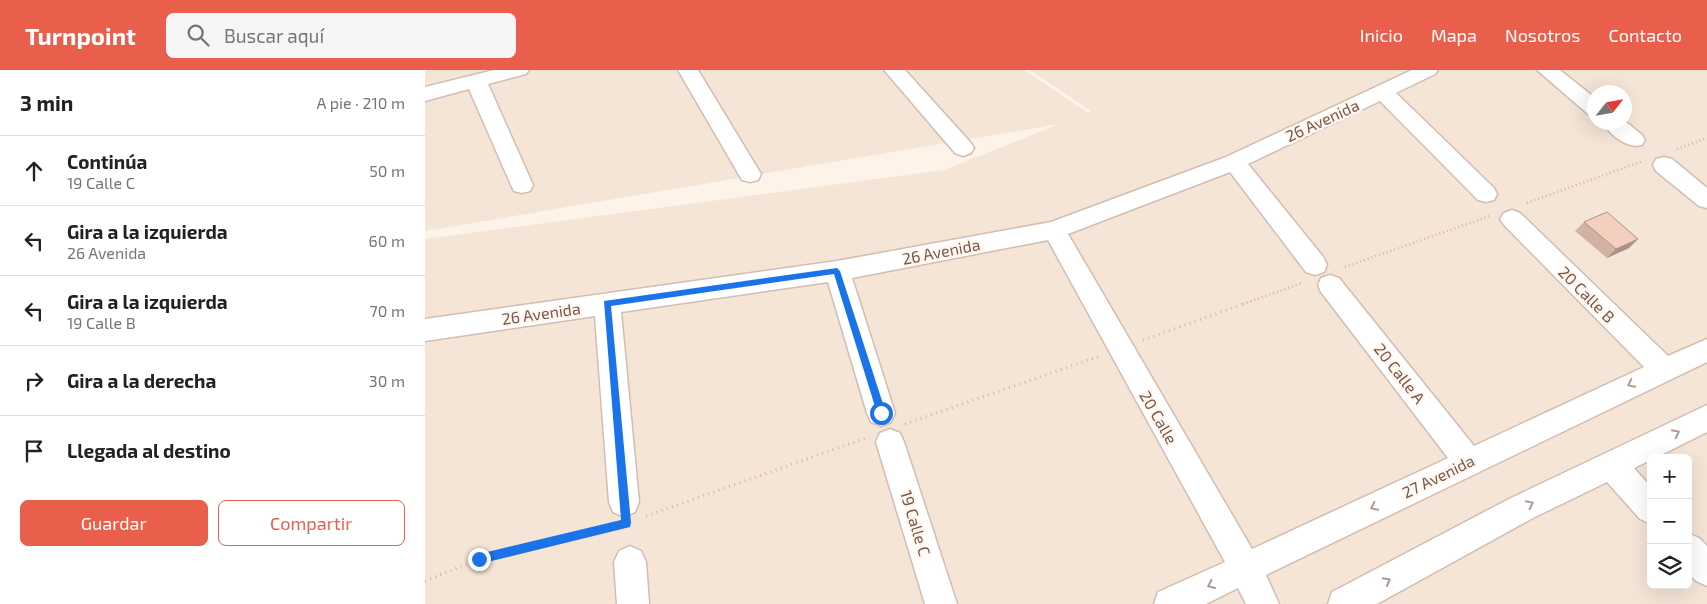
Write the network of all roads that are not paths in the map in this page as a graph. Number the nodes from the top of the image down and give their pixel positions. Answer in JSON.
{"nodes":[{"id":1,"x":519,"y":70,"type":"edge"},
{"id":2,"x":688,"y":70,"type":"edge"},
{"id":3,"x":894,"y":70,"type":"edge"},
{"id":4,"x":1428,"y":70,"type":"edge"},
{"id":5,"x":1547,"y":70,"type":"edge"},
{"id":6,"x":476,"y":81,"type":"junction"},
{"id":7,"x":1383,"y":92,"type":"junction"},
{"id":8,"x":425,"y":94,"type":"edge"},
{"id":9,"x":1587,"y":102,"type":"edge"},
{"id":10,"x":1622,"y":130,"type":"edge"},
{"id":11,"x":1634,"y":140,"type":"dead end"},
{"id":12,"x":963,"y":148,"type":"dead end"},
{"id":13,"x":1661,"y":159,"type":"road end"},
{"id":14,"x":1234,"y":162,"type":"junction"},
{"id":15,"x":750,"y":174,"type":"dead end"},
{"id":16,"x":522,"y":184,"type":"dead end"},
{"id":17,"x":1486,"y":194,"type":"dead end"},
{"id":18,"x":1707,"y":200,"type":"edge"},
{"id":19,"x":1509,"y":213,"type":"road end"},
{"id":20,"x":1054,"y":230,"type":"junction"},
{"id":21,"x":837,"y":271,"type":"junction"},
{"id":22,"x":607,"y":304,"type":"junction"},
{"id":23,"x":425,"y":330,"type":"edge"},
{"id":24,"x":1707,"y":350,"type":"edge"},
{"id":25,"x":1663,"y":369,"type":"junction"},
{"id":26,"x":1707,"y":418,"type":"edge"},
{"id":27,"x":1469,"y":462,"type":"junction"},
{"id":28,"x":1611,"y":465,"type":"junction"},
{"id":29,"x":1647,"y":504,"type":"edge"},
{"id":30,"x":635,"y":509,"type":"road end"},
{"id":31,"x":1692,"y":553,"type":"edge"},
{"id":32,"x":630,"y":562,"type":"dead end"},
{"id":33,"x":1246,"y":569,"type":"junction"},
{"id":34,"x":1707,"y":570,"type":"edge"},
{"id":35,"x":633,"y":604,"type":"edge"},
{"id":36,"x":941,"y":604,"type":"edge"},
{"id":37,"x":1169,"y":604,"type":"edge"},
{"id":38,"x":1263,"y":604,"type":"edge"},
{"id":39,"x":1344,"y":604,"type":"edge"}],
"edges":[{"from":1,"to":6,"type":"street"},
{"from":2,"to":15,"type":"street"},
{"from":3,"to":12,"type":"street"},
{"from":4,"to":7,"type":"street","name":"26 Avenida"},
{"from":5,"to":9,"type":"street"},
{"from":6,"to":8,"type":"street"},
{"from":6,"to":16,"type":"street"},
{"from":7,"to":14,"type":"street","name":"26 Avenida"},
{"from":7,"to":17,"type":"street"},
{"from":10,"to":11,"type":"street"},
{"from":13,"to":18,"type":"street"},
{"from":14,"to":20,"type":"street","name":"26 Avenida"},
{"from":14,"to":27,"type":"street","name":"20 Calle A"},
{"from":19,"to":25,"type":"street","name":"20 Calle B"},
{"from":20,"to":21,"type":"street","name":"26 Avenida"},
{"from":20,"to":33,"type":"street","name":"20 Calle"},
{"from":21,"to":22,"type":"street","name":"26 Avenida"},
{"from":21,"to":36,"type":"street","name":"19 Calle C"},
{"from":22,"to":23,"type":"street","name":"26 Avenida"},
{"from":22,"to":30,"type":"street"},
{"from":24,"to":25,"type":"street","name":"27 Avenida"},
{"from":25,"to":27,"type":"street","name":"27 Avenida","one_way":true},
{"from":28,"to":26,"type":"street","one_way":true},
{"from":27,"to":33,"type":"street","name":"27 Avenida","one_way":true},
{"from":28,"to":29,"type":"street"},
{"from":39,"to":28,"type":"street","one_way":true},
{"from":31,"to":34,"type":"street"},
{"from":32,"to":35,"type":"street"},
{"from":33,"to":37,"type":"street","name":"27 Avenida","one_way":true},
{"from":33,"to":38,"type":"street","name":"20 Calle"}]}
